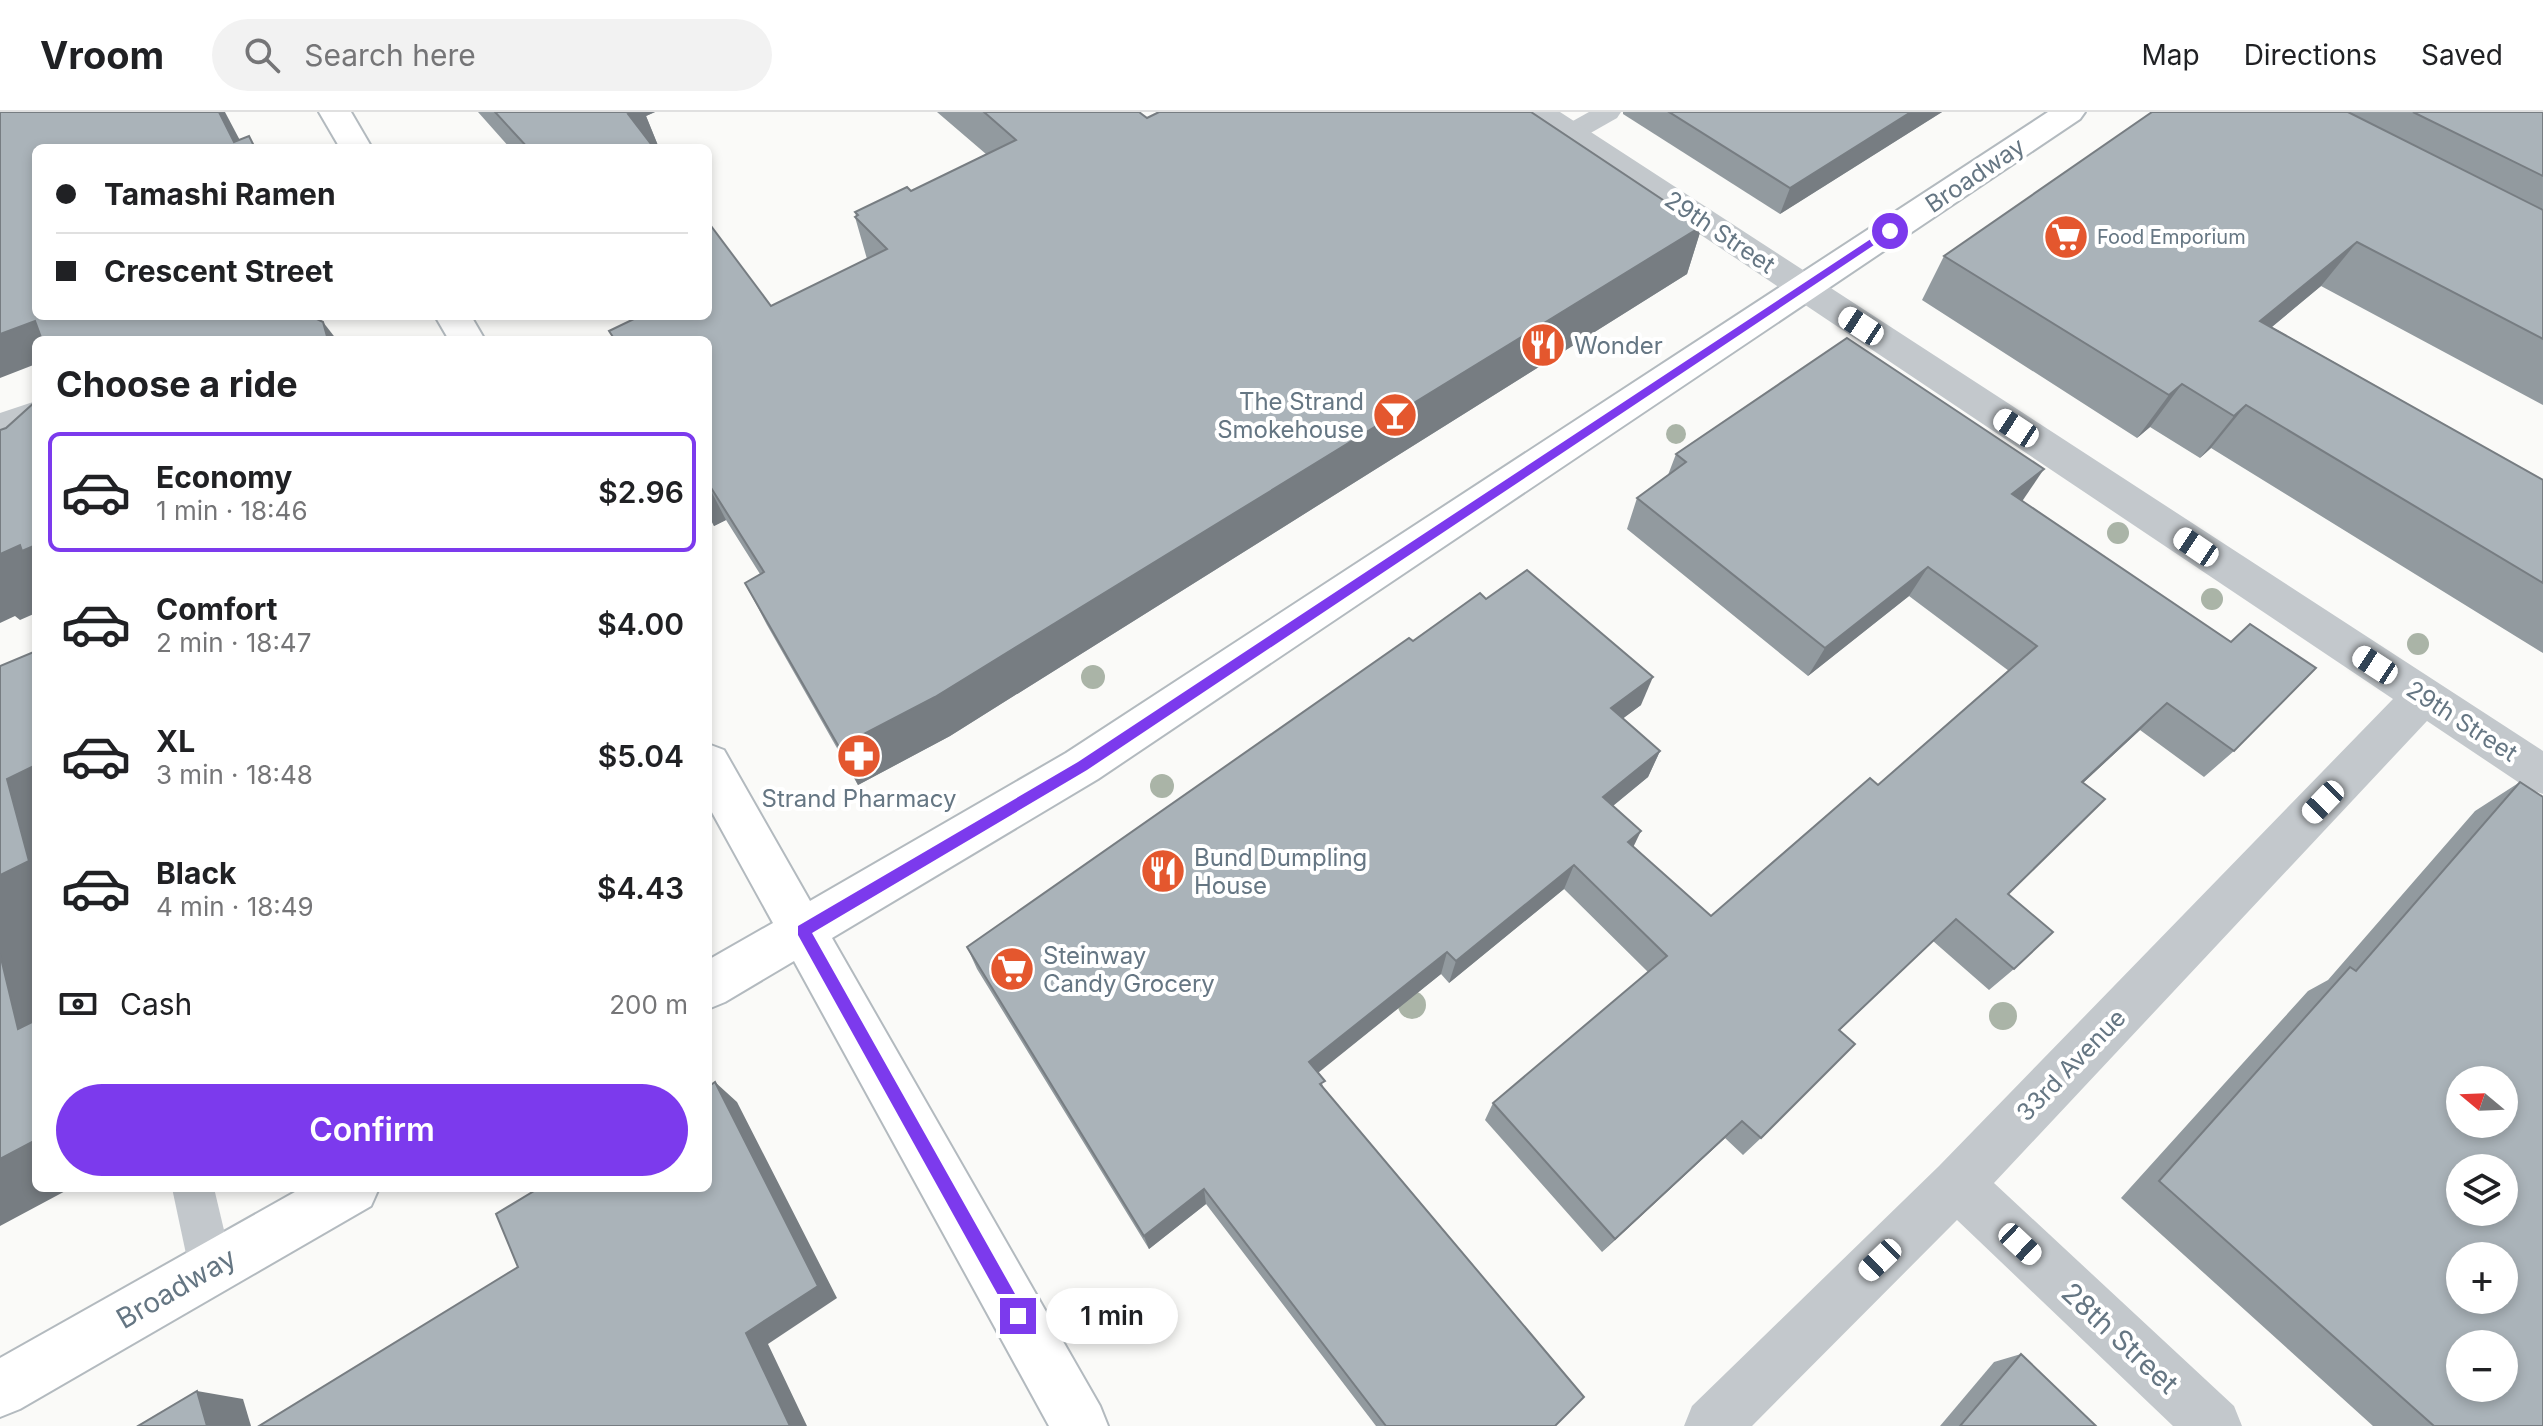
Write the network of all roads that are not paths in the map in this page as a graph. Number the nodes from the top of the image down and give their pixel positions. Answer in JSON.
{"nodes":[{"id":1,"x":335,"y":112,"type":"edge"},
{"id":2,"x":1539,"y":112,"type":"edge"},
{"id":3,"x":1608,"y":112,"type":"edge"},
{"id":4,"x":2069,"y":112,"type":"edge"},
{"id":5,"x":1571,"y":133,"type":"junction"},
{"id":6,"x":354,"y":144,"type":"edge"},
{"id":7,"x":1804,"y":288,"type":"junction"},
{"id":8,"x":32,"y":416,"type":"edge"},
{"id":9,"x":0,"y":428,"type":"edge"},
{"id":10,"x":2423,"y":696,"type":"junction"},
{"id":11,"x":712,"y":770,"type":"edge"},
{"id":12,"x":2543,"y":775,"type":"edge"},
{"id":13,"x":803,"y":931,"type":"junction"},
{"id":14,"x":712,"y":984,"type":"edge"},
{"id":15,"x":1957,"y":1184,"type":"junction"},
{"id":16,"x":194,"y":1192,"type":"edge"},
{"id":17,"x":346,"y":1192,"type":"edge"},
{"id":18,"x":211,"y":1268,"type":"junction"},
{"id":19,"x":0,"y":1389,"type":"edge"},
{"id":20,"x":1080,"y":1426,"type":"edge"},
{"id":21,"x":1712,"y":1426,"type":"edge"},
{"id":22,"x":2214,"y":1426,"type":"edge"}],
"edges":[{"from":1,"to":6,"type":"main road"},
{"from":2,"to":5,"type":"street","name":"29th Street"},
{"from":3,"to":5,"type":"lane"},
{"from":4,"to":7,"type":"main road","name":"Broadway"},
{"from":5,"to":7,"type":"street","name":"29th Street"},
{"from":7,"to":10,"type":"street","name":"29th Street"},
{"from":7,"to":13,"type":"main road","name":"Broadway"},
{"from":8,"to":9,"type":"street"},
{"from":10,"to":12,"type":"street","name":"29th Street"},
{"from":10,"to":15,"type":"street","name":"33rd Avenue"},
{"from":11,"to":13,"type":"main road"},
{"from":13,"to":14,"type":"main road","name":"Broadway"},
{"from":13,"to":20,"type":"main road"},
{"from":15,"to":21,"type":"street","name":"33rd Avenue"},
{"from":15,"to":22,"type":"street","name":"28th Street"},
{"from":16,"to":18,"type":"lane"},
{"from":17,"to":18,"type":"main road","name":"Broadway"},
{"from":18,"to":19,"type":"main road","name":"Broadway"}]}
